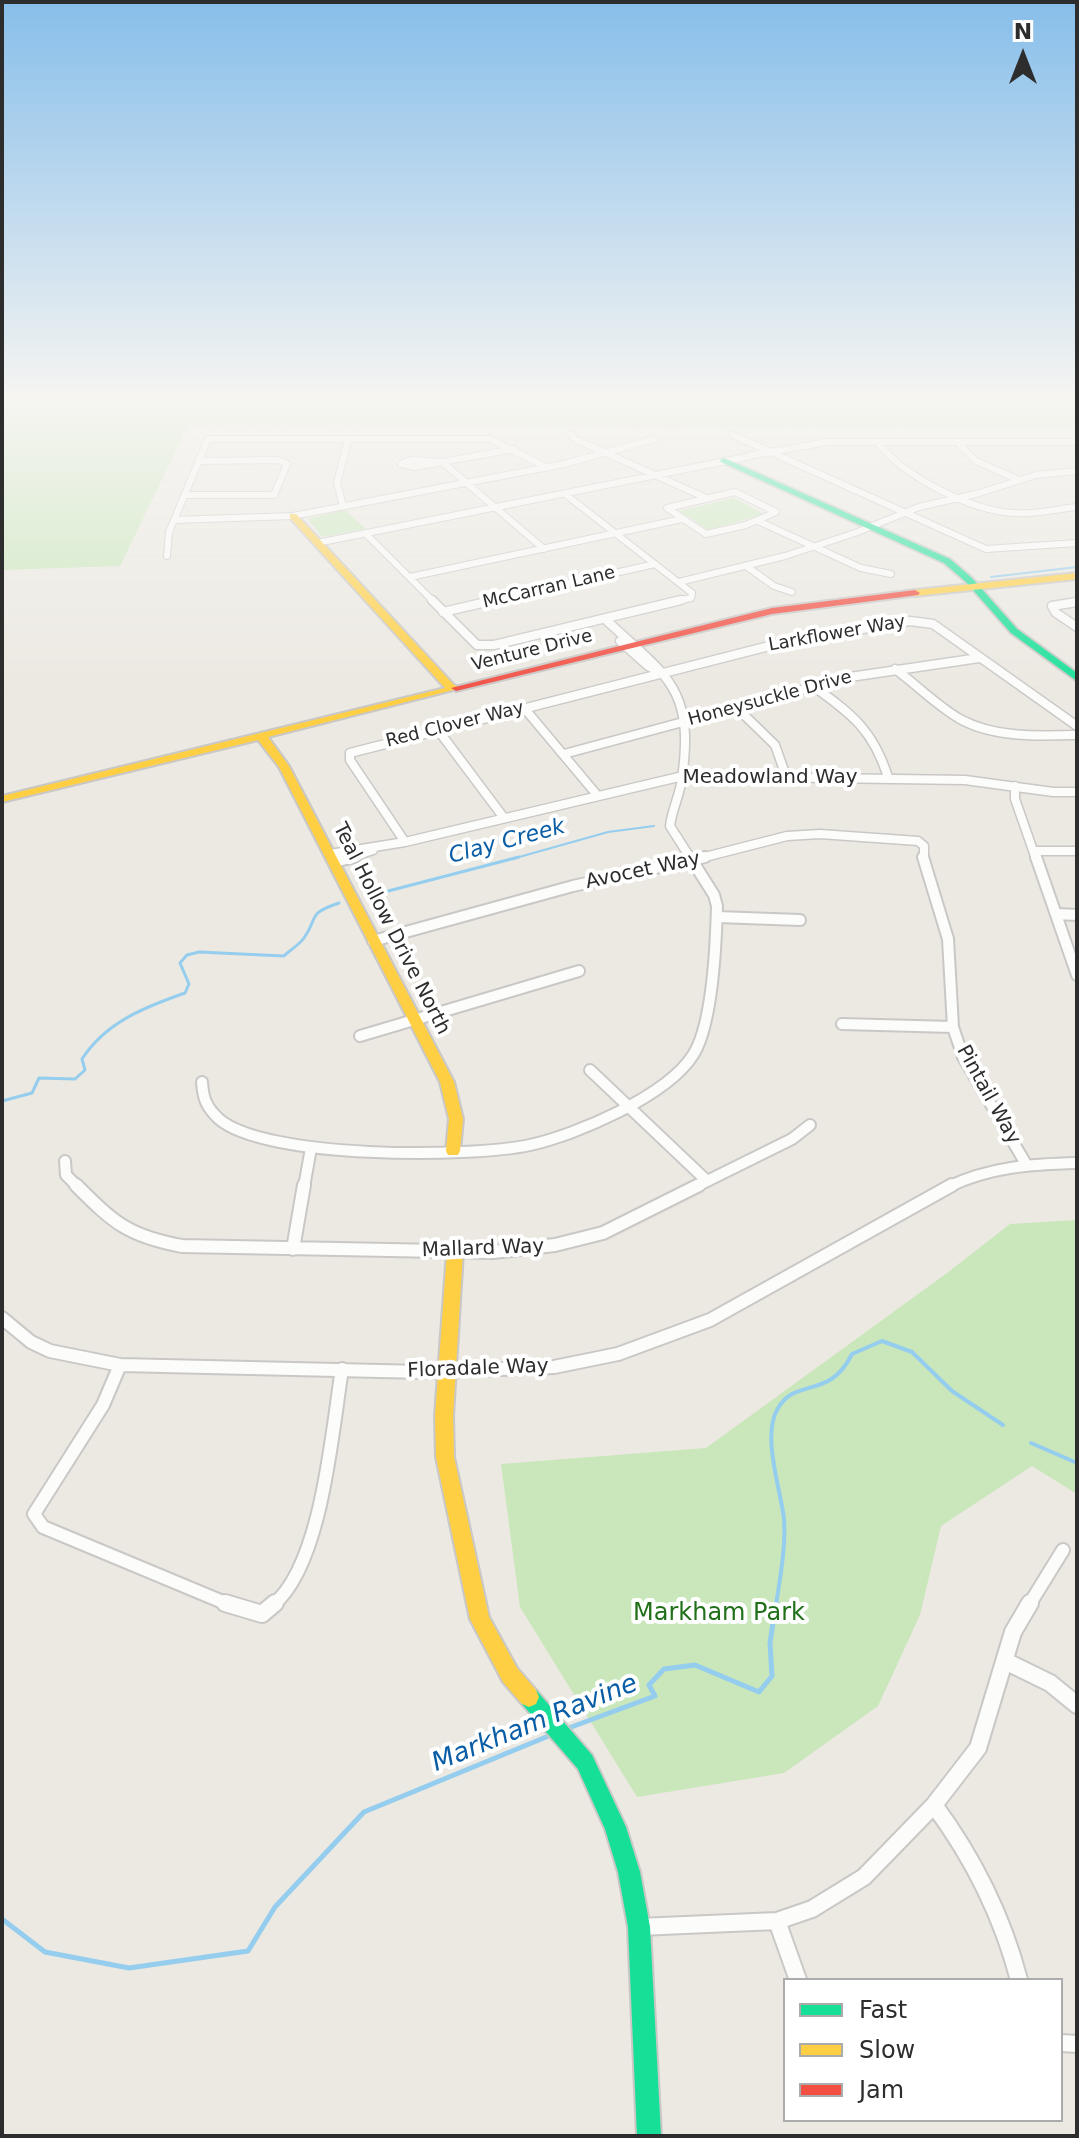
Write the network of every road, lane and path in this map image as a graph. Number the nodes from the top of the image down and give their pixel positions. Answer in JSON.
{"nodes":[{"id":1,"x":183,"y":500,"type":"edge"},
{"id":2,"x":339,"y":500,"type":"edge"},
{"id":3,"x":377,"y":500,"type":"edge"},
{"id":4,"x":487,"y":500,"type":"edge"},
{"id":5,"x":534,"y":500,"type":"edge"},
{"id":6,"x":573,"y":500,"type":"edge"},
{"id":7,"x":699,"y":500,"type":"edge"},
{"id":8,"x":751,"y":500,"type":"edge"},
{"id":9,"x":811,"y":500,"type":"edge"},
{"id":10,"x":877,"y":500,"type":"edge"},
{"id":11,"x":954,"y":500,"type":"edge"},
{"id":12,"x":972,"y":500,"type":"edge"},
{"id":13,"x":343,"y":506,"type":"junction"},
{"id":14,"x":495,"y":507,"type":"junction"},
{"id":15,"x":1077,"y":507,"type":"edge"},
{"id":16,"x":905,"y":512,"type":"junction"},
{"id":17,"x":293,"y":516,"type":"junction"},
{"id":18,"x":682,"y":519,"type":"junction"},
{"id":19,"x":174,"y":520,"type":"junction"},
{"id":20,"x":758,"y":521,"type":"junction"},
{"id":21,"x":868,"y":526,"type":"junction"},
{"id":22,"x":365,"y":533,"type":"junction"},
{"id":23,"x":616,"y":533,"type":"junction"},
{"id":24,"x":317,"y":543,"type":"junction"},
{"id":25,"x":1077,"y":543,"type":"edge"},
{"id":26,"x":814,"y":546,"type":"junction"},
{"id":27,"x":544,"y":549,"type":"junction"},
{"id":28,"x":167,"y":556,"type":"dead end"},
{"id":29,"x":655,"y":564,"type":"junction"},
{"id":30,"x":746,"y":566,"type":"junction"},
{"id":31,"x":891,"y":574,"type":"dead end"},
{"id":32,"x":1077,"y":576,"type":"edge"},
{"id":33,"x":410,"y":577,"type":"junction"},
{"id":34,"x":679,"y":582,"type":"junction"},
{"id":35,"x":972,"y":587,"type":"junction"},
{"id":36,"x":792,"y":592,"type":"dead end"},
{"id":37,"x":1077,"y":602,"type":"edge"},
{"id":38,"x":443,"y":612,"type":"junction"},
{"id":39,"x":602,"y":620,"type":"junction"},
{"id":40,"x":1077,"y":627,"type":"edge"},
{"id":41,"x":630,"y":646,"type":"junction"},
{"id":42,"x":979,"y":658,"type":"junction"},
{"id":43,"x":895,"y":669,"type":"junction"},
{"id":44,"x":663,"y":673,"type":"junction"},
{"id":45,"x":1077,"y":678,"type":"edge"},
{"id":46,"x":813,"y":686,"type":"junction"},
{"id":47,"x":452,"y":689,"type":"junction"},
{"id":48,"x":525,"y":709,"type":"junction"},
{"id":49,"x":738,"y":709,"type":"junction"},
{"id":50,"x":685,"y":722,"type":"junction"},
{"id":51,"x":1077,"y":726,"type":"edge"},
{"id":52,"x":438,"y":730,"type":"junction"},
{"id":53,"x":1077,"y":735,"type":"edge"},
{"id":54,"x":261,"y":736,"type":"junction"},
{"id":55,"x":564,"y":754,"type":"junction"},
{"id":56,"x":683,"y":776,"type":"junction"},
{"id":57,"x":786,"y":776,"type":"junction"},
{"id":58,"x":888,"y":777,"type":"junction"},
{"id":59,"x":1015,"y":786,"type":"junction"},
{"id":60,"x":1077,"y":792,"type":"edge"},
{"id":61,"x":597,"y":795,"type":"junction"},
{"id":62,"x":2,"y":799,"type":"edge"},
{"id":63,"x":504,"y":818,"type":"junction"},
{"id":64,"x":918,"y":841,"type":"joint"},
{"id":65,"x":405,"y":842,"type":"junction"},
{"id":66,"x":1034,"y":851,"type":"junction"},
{"id":67,"x":1077,"y":851,"type":"edge"},
{"id":68,"x":332,"y":858,"type":"junction"},
{"id":69,"x":691,"y":862,"type":"junction"},
{"id":70,"x":1058,"y":914,"type":"junction"},
{"id":71,"x":1077,"y":915,"type":"edge"},
{"id":72,"x":717,"y":917,"type":"junction"},
{"id":73,"x":800,"y":920,"type":"dead end"},
{"id":74,"x":373,"y":941,"type":"junction"},
{"id":75,"x":579,"y":971,"type":"dead end"},
{"id":76,"x":1077,"y":975,"type":"edge"},
{"id":77,"x":414,"y":1020,"type":"junction"},
{"id":78,"x":842,"y":1024,"type":"dead end"},
{"id":79,"x":953,"y":1027,"type":"junction"},
{"id":80,"x":360,"y":1036,"type":"dead end"},
{"id":81,"x":590,"y":1070,"type":"dead end"},
{"id":82,"x":202,"y":1082,"type":"dead end"},
{"id":83,"x":627,"y":1105,"type":"junction"},
{"id":84,"x":810,"y":1125,"type":"dead end"},
{"id":85,"x":311,"y":1148,"type":"junction"},
{"id":86,"x":453,"y":1151,"type":"junction"},
{"id":87,"x":65,"y":1161,"type":"dead end"},
{"id":88,"x":1077,"y":1163,"type":"edge"},
{"id":89,"x":1026,"y":1164,"type":"junction"},
{"id":90,"x":707,"y":1181,"type":"junction"},
{"id":91,"x":293,"y":1249,"type":"junction"},
{"id":92,"x":455,"y":1252,"type":"junction"},
{"id":93,"x":2,"y":1318,"type":"edge"},
{"id":94,"x":120,"y":1365,"type":"junction"},
{"id":95,"x":342,"y":1369,"type":"junction"},
{"id":96,"x":446,"y":1372,"type":"junction"},
{"id":97,"x":1063,"y":1550,"type":"dead end"},
{"id":98,"x":1005,"y":1661,"type":"junction"},
{"id":99,"x":1077,"y":1705,"type":"edge"},
{"id":100,"x":934,"y":1805,"type":"junction"},
{"id":101,"x":777,"y":1921,"type":"junction"},
{"id":102,"x":639,"y":1927,"type":"junction"},
{"id":103,"x":798,"y":1978,"type":"edge"},
{"id":104,"x":1018,"y":1978,"type":"edge"},
{"id":105,"x":649,"y":2136,"type":"edge"}],
"edges":[{"from":1,"to":19,"type":"street"},
{"from":2,"to":13,"type":"street"},
{"from":3,"to":13,"type":"street"},
{"from":4,"to":14,"type":"street"},
{"from":5,"to":14,"type":"street"},
{"from":6,"to":23,"type":"street"},
{"from":7,"to":18,"type":"street"},
{"from":8,"to":20,"type":"street"},
{"from":9,"to":21,"type":"street"},
{"from":10,"to":16,"type":"street"},
{"from":11,"to":16,"type":"street"},
{"from":12,"to":15,"type":"street"},
{"from":13,"to":17,"type":"street"},
{"from":14,"to":22,"type":"street"},
{"from":14,"to":27,"type":"street"},
{"from":16,"to":21,"type":"street"},
{"from":16,"to":25,"type":"street"},
{"from":17,"to":19,"type":"street"},
{"from":17,"to":24,"type":"street"},
{"from":18,"to":20,"type":"street"},
{"from":18,"to":23,"type":"street"},
{"from":19,"to":28,"type":"street"},
{"from":20,"to":26,"type":"street"},
{"from":21,"to":26,"type":"street"},
{"from":21,"to":35,"type":"street"},
{"from":22,"to":24,"type":"street"},
{"from":22,"to":33,"type":"street"},
{"from":23,"to":27,"type":"street"},
{"from":23,"to":29,"type":"street"},
{"from":24,"to":47,"type":"street"},
{"from":26,"to":30,"type":"street"},
{"from":26,"to":31,"type":"street"},
{"from":27,"to":33,"type":"street"},
{"from":29,"to":34,"type":"street"},
{"from":29,"to":38,"type":"street","name":"McCarran Lane"},
{"from":30,"to":34,"type":"street"},
{"from":30,"to":36,"type":"street"},
{"from":32,"to":35,"type":"street","name":"Venture Drive"},
{"from":33,"to":38,"type":"street"},
{"from":34,"to":39,"type":"street"},
{"from":35,"to":41,"type":"street","name":"Venture Drive"},
{"from":35,"to":45,"type":"street"},
{"from":37,"to":40,"type":"street"},
{"from":38,"to":39,"type":"street"},
{"from":39,"to":41,"type":"street"},
{"from":41,"to":44,"type":"street"},
{"from":41,"to":47,"type":"street","name":"Venture Drive"},
{"from":42,"to":43,"type":"street","name":"Honeysuckle Drive"},
{"from":42,"to":44,"type":"street","name":"Larkflower Way"},
{"from":42,"to":51,"type":"street","name":"Larkflower Way"},
{"from":43,"to":46,"type":"street","name":"Honeysuckle Drive"},
{"from":43,"to":53,"type":"street"},
{"from":44,"to":48,"type":"street","name":"Red Clover Way"},
{"from":44,"to":50,"type":"street"},
{"from":46,"to":49,"type":"street","name":"Honeysuckle Drive"},
{"from":46,"to":58,"type":"street"},
{"from":47,"to":54,"type":"street","name":"Venture Drive"},
{"from":48,"to":52,"type":"street","name":"Red Clover Way"},
{"from":48,"to":55,"type":"street"},
{"from":49,"to":50,"type":"street","name":"Honeysuckle Drive"},
{"from":49,"to":57,"type":"street"},
{"from":50,"to":55,"type":"street","name":"Honeysuckle Drive"},
{"from":50,"to":56,"type":"street"},
{"from":52,"to":63,"type":"street"},
{"from":52,"to":65,"type":"street","name":"Red Clover Way"},
{"from":54,"to":62,"type":"street","name":"Venture Drive"},
{"from":54,"to":68,"type":"street","name":"Teal Hollow Drive North"},
{"from":55,"to":61,"type":"street"},
{"from":56,"to":57,"type":"street","name":"Meadowland Way"},
{"from":56,"to":61,"type":"street","name":"Meadowland Way"},
{"from":56,"to":69,"type":"street"},
{"from":57,"to":58,"type":"street","name":"Meadowland Way"},
{"from":58,"to":59,"type":"street","name":"Meadowland Way"},
{"from":59,"to":60,"type":"street","name":"Meadowland Way"},
{"from":59,"to":66,"type":"street"},
{"from":61,"to":63,"type":"street","name":"Meadowland Way"},
{"from":63,"to":65,"type":"street","name":"Meadowland Way"},
{"from":64,"to":69,"type":"street","name":"Avocet Way"},
{"from":64,"to":79,"type":"street","name":"Pintail Way"},
{"from":65,"to":68,"type":"street","name":"Meadowland Way"},
{"from":66,"to":67,"type":"street"},
{"from":66,"to":70,"type":"street"},
{"from":68,"to":74,"type":"street","name":"Teal Hollow Drive North"},
{"from":69,"to":72,"type":"street"},
{"from":69,"to":74,"type":"street","name":"Avocet Way"},
{"from":70,"to":71,"type":"street"},
{"from":70,"to":76,"type":"street"},
{"from":72,"to":73,"type":"street"},
{"from":72,"to":83,"type":"street"},
{"from":74,"to":77,"type":"street","name":"Teal Hollow Drive North"},
{"from":75,"to":77,"type":"street"},
{"from":77,"to":80,"type":"street"},
{"from":77,"to":86,"type":"street","name":"Teal Hollow Drive North"},
{"from":78,"to":79,"type":"street"},
{"from":79,"to":89,"type":"street","name":"Pintail Way"},
{"from":81,"to":83,"type":"street"},
{"from":82,"to":85,"type":"street"},
{"from":83,"to":86,"type":"street"},
{"from":83,"to":90,"type":"street"},
{"from":84,"to":90,"type":"street","name":"Mallard Way"},
{"from":85,"to":86,"type":"street"},
{"from":85,"to":91,"type":"street"},
{"from":87,"to":91,"type":"street","name":"Mallard Way"},
{"from":88,"to":89,"type":"street","name":"Floradale Way"},
{"from":89,"to":96,"type":"street","name":"Floradale Way"},
{"from":90,"to":92,"type":"street","name":"Mallard Way"},
{"from":91,"to":92,"type":"street","name":"Mallard Way"},
{"from":92,"to":96,"type":"street"},
{"from":93,"to":94,"type":"street","name":"Floradale Way"},
{"from":94,"to":95,"type":"street","name":"Floradale Way"},
{"from":94,"to":95,"type":"street"},
{"from":95,"to":96,"type":"street","name":"Floradale Way"},
{"from":96,"to":102,"type":"street"},
{"from":97,"to":98,"type":"street"},
{"from":98,"to":99,"type":"street"},
{"from":98,"to":100,"type":"street"},
{"from":100,"to":101,"type":"street"},
{"from":100,"to":104,"type":"street"},
{"from":101,"to":102,"type":"street"},
{"from":101,"to":103,"type":"street"},
{"from":102,"to":105,"type":"street"}]}
